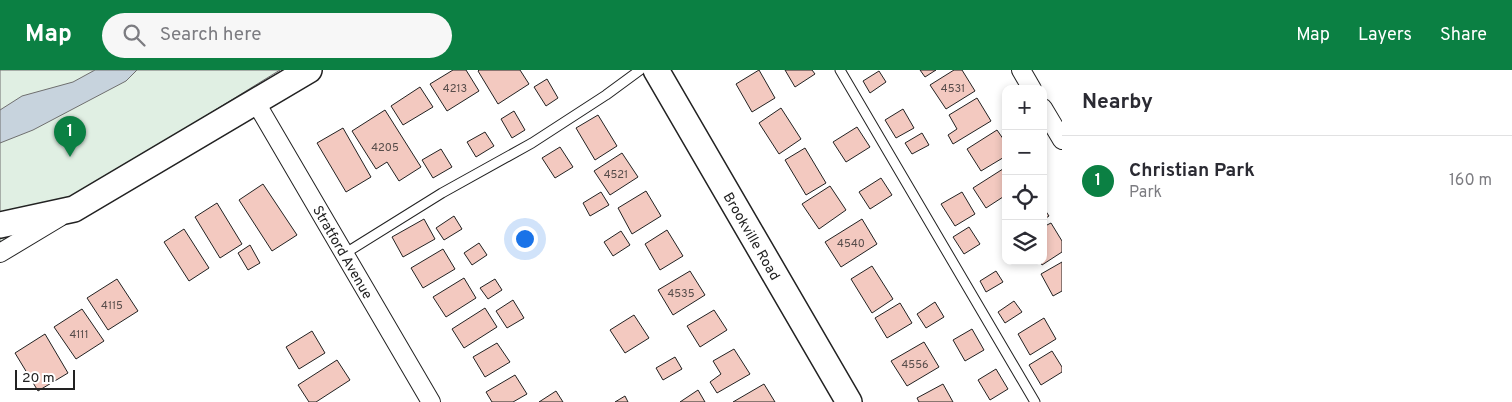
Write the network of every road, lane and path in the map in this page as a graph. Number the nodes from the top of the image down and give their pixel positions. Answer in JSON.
{"nodes":[{"id":1,"x":309,"y":70,"type":"edge"},
{"id":2,"x":640,"y":70,"type":"edge"},
{"id":3,"x":656,"y":70,"type":"edge"},
{"id":4,"x":840,"y":70,"type":"edge"},
{"id":5,"x":1021,"y":70,"type":"edge"},
{"id":6,"x":1030,"y":85,"type":"edge"},
{"id":7,"x":255,"y":101,"type":"junction"},
{"id":8,"x":1047,"y":115,"type":"edge"},
{"id":9,"x":1062,"y":140,"type":"edge"},
{"id":10,"x":74,"y":209,"type":"junction"},
{"id":11,"x":0,"y":224,"type":"edge"},
{"id":12,"x":0,"y":253,"type":"edge"},
{"id":13,"x":344,"y":254,"type":"junction"},
{"id":14,"x":431,"y":402,"type":"edge"},
{"id":15,"x":849,"y":402,"type":"edge"},
{"id":16,"x":1035,"y":402,"type":"edge"}],
"edges":[{"from":1,"to":7,"type":"street"},
{"from":2,"to":13,"type":"lane"},
{"from":3,"to":15,"type":"street","name":"Brookville Road"},
{"from":4,"to":16,"type":"lane"},
{"from":5,"to":6,"type":"street"},
{"from":7,"to":10,"type":"street"},
{"from":7,"to":13,"type":"street","name":"Stratford Avenue"},
{"from":8,"to":9,"type":"street"},
{"from":10,"to":11,"type":"street"},
{"from":10,"to":12,"type":"street"},
{"from":13,"to":14,"type":"street","name":"Stratford Avenue"}]}
